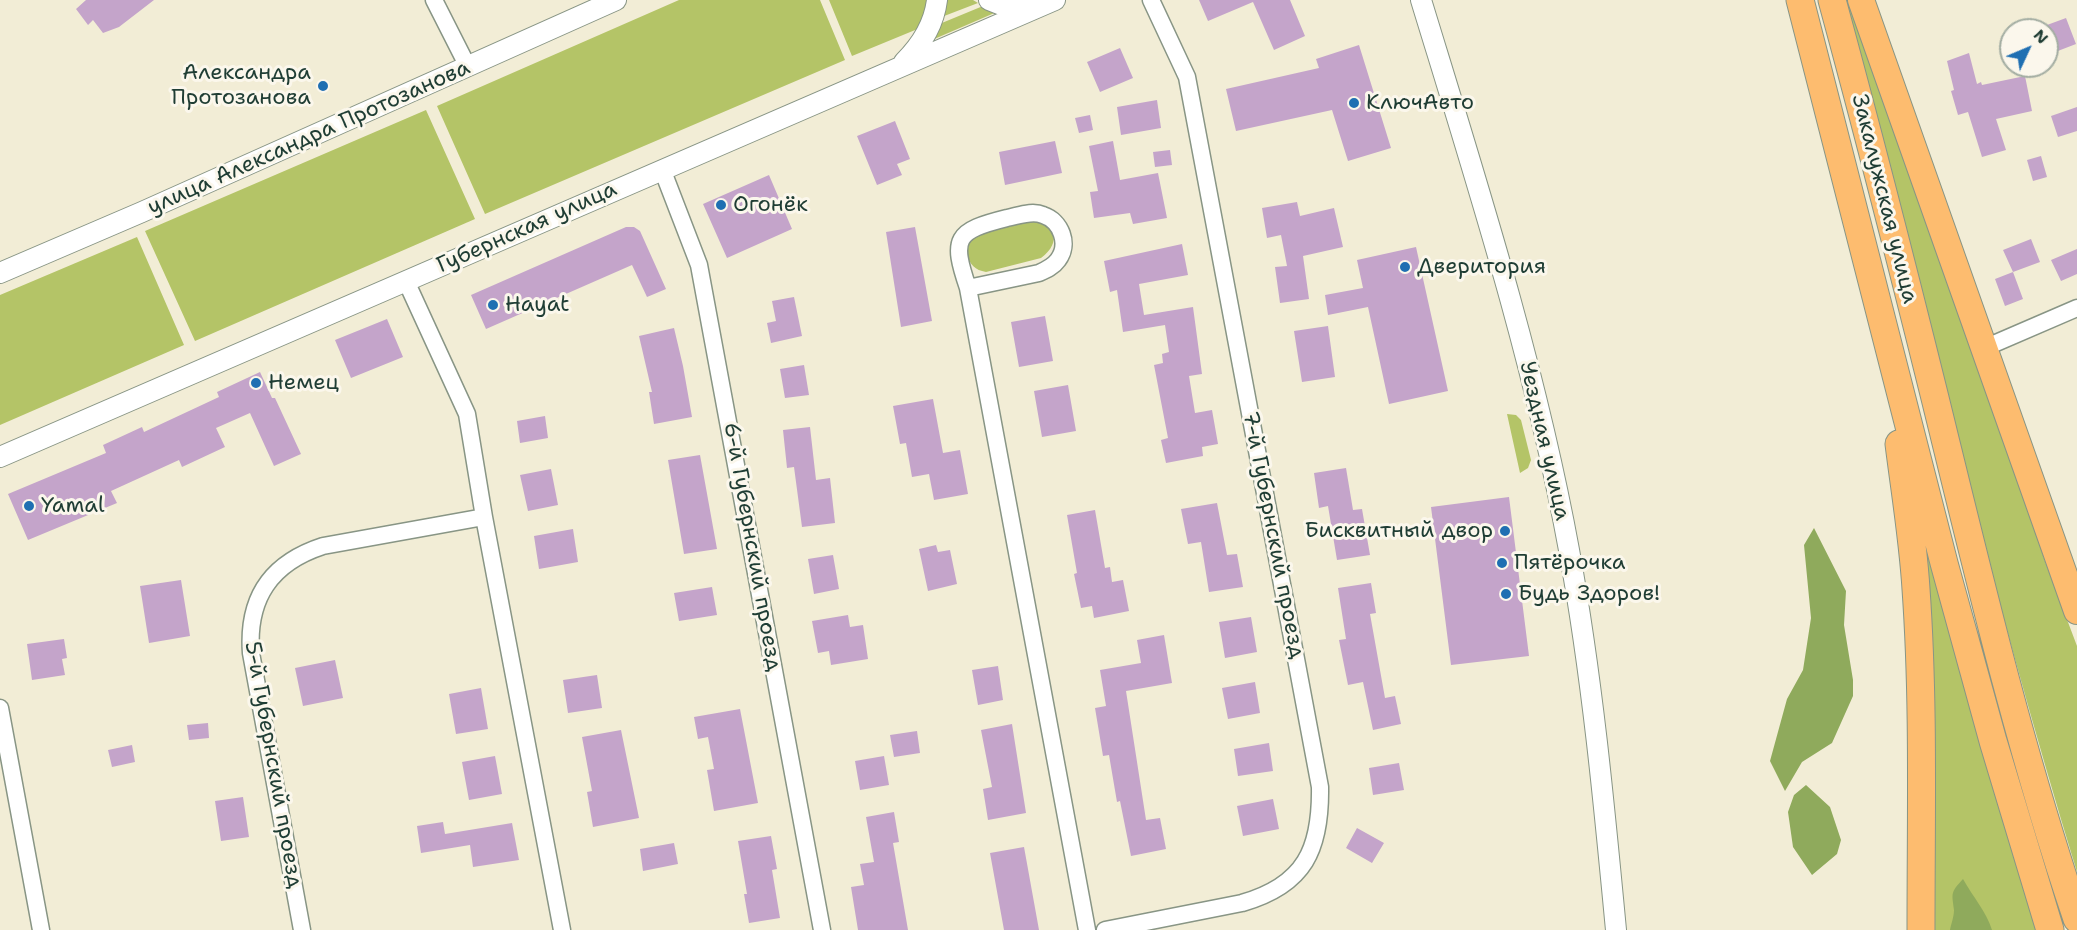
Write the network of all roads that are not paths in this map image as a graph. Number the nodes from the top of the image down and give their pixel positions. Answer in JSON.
{"nodes":[{"id":1,"x":434,"y":0,"type":"edge"},
{"id":2,"x":616,"y":0,"type":"edge"},
{"id":3,"x":937,"y":0,"type":"edge"},
{"id":4,"x":989,"y":0,"type":"edge"},
{"id":5,"x":1152,"y":0,"type":"edge"},
{"id":6,"x":1421,"y":0,"type":"edge"},
{"id":7,"x":1800,"y":0,"type":"edge"},
{"id":8,"x":1832,"y":0,"type":"edge"},
{"id":9,"x":1860,"y":0,"type":"edge"},
{"id":10,"x":1047,"y":3,"type":"edge"},
{"id":11,"x":468,"y":67,"type":"junction"},
{"id":12,"x":898,"y":69,"type":"junction"},
{"id":13,"x":662,"y":170,"type":"junction"},
{"id":14,"x":0,"y":273,"type":"edge"},
{"id":15,"x":406,"y":281,"type":"junction"},
{"id":16,"x":968,"y":288,"type":"junction"},
{"id":17,"x":2077,"y":308,"type":"edge"},
{"id":18,"x":1982,"y":349,"type":"junction"},
{"id":19,"x":1888,"y":350,"type":"junction"},
{"id":20,"x":0,"y":457,"type":"edge"},
{"id":21,"x":484,"y":517,"type":"junction"},
{"id":22,"x":2077,"y":611,"type":"edge"},
{"id":23,"x":0,"y":708,"type":"edge"},
{"id":24,"x":2077,"y":919,"type":"edge"},
{"id":25,"x":41,"y":930,"type":"edge"},
{"id":26,"x":302,"y":930,"type":"edge"},
{"id":27,"x":562,"y":930,"type":"edge"},
{"id":28,"x":822,"y":930,"type":"edge"},
{"id":29,"x":1088,"y":930,"type":"edge"},
{"id":30,"x":1105,"y":930,"type":"edge"},
{"id":31,"x":1616,"y":930,"type":"edge"},
{"id":32,"x":1921,"y":930,"type":"edge"},
{"id":33,"x":2050,"y":930,"type":"edge"}],
"edges":[{"from":1,"to":11,"type":"street"},
{"from":2,"to":11,"type":"street","name":"улица Александра Протозанова"},
{"from":3,"to":12,"type":"street"},
{"from":4,"to":10,"type":"street"},
{"from":5,"to":30,"type":"street","name":"7-й Губернский проезд"},
{"from":6,"to":31,"type":"street","name":"Уездная улица"},
{"from":7,"to":19,"type":"highway"},
{"from":8,"to":24,"type":"highway","name":"Закалужская улица"},
{"from":9,"to":18,"type":"main road"},
{"from":10,"to":12,"type":"street","name":"Губернская улица"},
{"from":11,"to":14,"type":"street","name":"улица Александра Протозанова"},
{"from":12,"to":13,"type":"street","name":"Губернская улица"},
{"from":13,"to":15,"type":"street","name":"Губернская улица"},
{"from":13,"to":28,"type":"street","name":"6-й Губернский проезд"},
{"from":15,"to":20,"type":"street","name":"Губернская улица"},
{"from":15,"to":21,"type":"street"},
{"from":16,"to":16,"type":"street"},
{"from":16,"to":29,"type":"street"},
{"from":17,"to":18,"type":"street"},
{"from":18,"to":22,"type":"main road"},
{"from":19,"to":32,"type":"highway"},
{"from":19,"to":33,"type":"highway"},
{"from":21,"to":26,"type":"street","name":"5-й Губернский проезд"},
{"from":21,"to":27,"type":"street"},
{"from":23,"to":25,"type":"street"}]}
